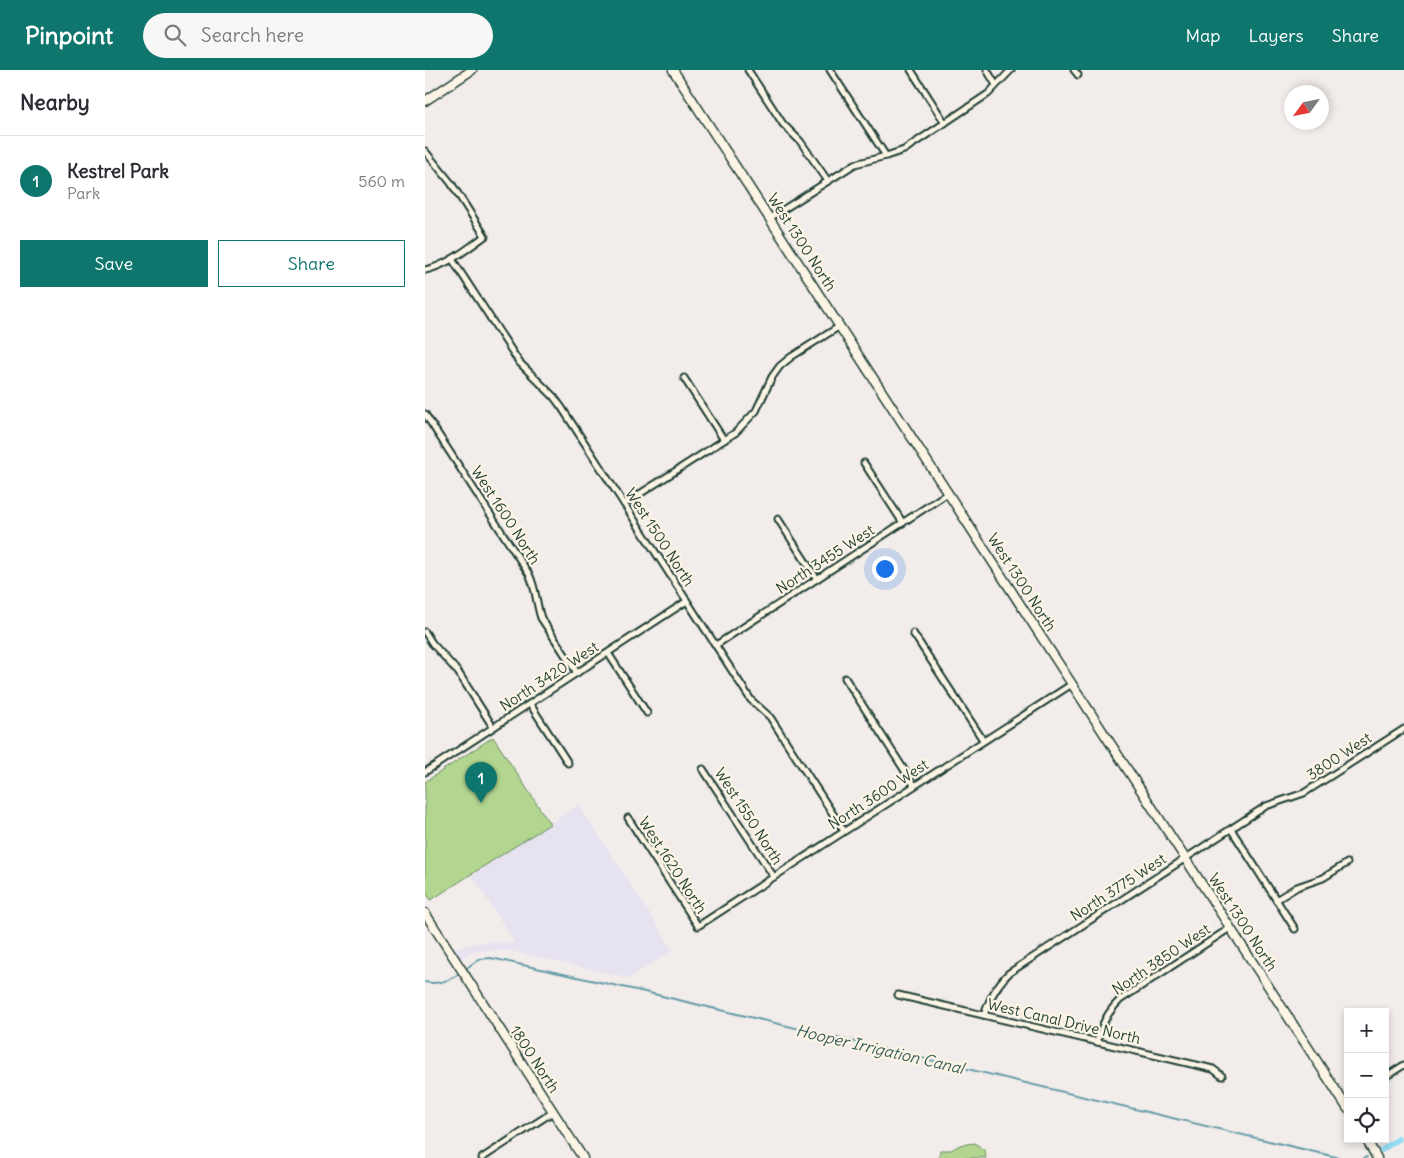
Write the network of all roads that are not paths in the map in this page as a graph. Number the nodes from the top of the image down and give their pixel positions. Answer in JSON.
{"nodes":[{"id":1,"x":472,"y":70,"type":"edge"},
{"id":2,"x":673,"y":70,"type":"edge"},
{"id":3,"x":748,"y":70,"type":"edge"},
{"id":4,"x":830,"y":70,"type":"edge"},
{"id":5,"x":911,"y":70,"type":"edge"},
{"id":6,"x":987,"y":70,"type":"edge"},
{"id":7,"x":1011,"y":70,"type":"edge"},
{"id":8,"x":996,"y":85,"type":"junction"},
{"id":9,"x":425,"y":101,"type":"edge"},
{"id":10,"x":945,"y":123,"type":"junction"},
{"id":11,"x":425,"y":151,"type":"edge"},
{"id":12,"x":886,"y":156,"type":"junction"},
{"id":13,"x":828,"y":181,"type":"junction"},
{"id":14,"x":770,"y":218,"type":"junction"},
{"id":15,"x":452,"y":259,"type":"junction"},
{"id":16,"x":425,"y":270,"type":"edge"},
{"id":17,"x":840,"y":326,"type":"junction"},
{"id":18,"x":684,"y":378,"type":"dead end"},
{"id":19,"x":425,"y":414,"type":"edge"},
{"id":20,"x":724,"y":440,"type":"junction"},
{"id":21,"x":863,"y":463,"type":"dead end"},
{"id":22,"x":948,"y":493,"type":"junction"},
{"id":23,"x":624,"y":504,"type":"junction"},
{"id":24,"x":778,"y":519,"type":"dead end"},
{"id":25,"x":903,"y":523,"type":"junction"},
{"id":26,"x":817,"y":579,"type":"junction"},
{"id":27,"x":687,"y":601,"type":"junction"},
{"id":28,"x":425,"y":632,"type":"edge"},
{"id":29,"x":913,"y":633,"type":"dead end"},
{"id":30,"x":716,"y":645,"type":"junction"},
{"id":31,"x":609,"y":653,"type":"junction"},
{"id":32,"x":577,"y":673,"type":"junction"},
{"id":33,"x":845,"y":678,"type":"dead end"},
{"id":34,"x":1072,"y":684,"type":"junction"},
{"id":35,"x":530,"y":704,"type":"junction"},
{"id":36,"x":647,"y":713,"type":"dead end"},
{"id":37,"x":493,"y":727,"type":"junction"},
{"id":38,"x":1404,"y":730,"type":"edge"},
{"id":39,"x":983,"y":740,"type":"junction"},
{"id":40,"x":568,"y":763,"type":"dead end"},
{"id":41,"x":703,"y":769,"type":"dead end"},
{"id":42,"x":425,"y":772,"type":"edge"},
{"id":43,"x":914,"y":785,"type":"junction"},
{"id":44,"x":1285,"y":800,"type":"joint"},
{"id":45,"x":628,"y":818,"type":"dead end"},
{"id":46,"x":1231,"y":829,"type":"junction"},
{"id":47,"x":844,"y":831,"type":"junction"},
{"id":48,"x":1185,"y":859,"type":"junction"},
{"id":49,"x":1347,"y":863,"type":"dead end"},
{"id":50,"x":774,"y":877,"type":"junction"},
{"id":51,"x":1276,"y":900,"type":"junction"},
{"id":52,"x":425,"y":913,"type":"edge"},
{"id":53,"x":698,"y":926,"type":"joint"},
{"id":54,"x":1230,"y":928,"type":"junction"},
{"id":55,"x":1295,"y":929,"type":"dead end"},
{"id":56,"x":898,"y":995,"type":"dead end"},
{"id":57,"x":984,"y":1015,"type":"junction"},
{"id":58,"x":1097,"y":1042,"type":"junction"},
{"id":59,"x":1404,"y":1064,"type":"edge"},
{"id":60,"x":1389,"y":1074,"type":"edge"},
{"id":61,"x":1222,"y":1076,"type":"dead end"},
{"id":62,"x":1344,"y":1099,"type":"edge"},
{"id":63,"x":553,"y":1112,"type":"junction"},
{"id":64,"x":1368,"y":1143,"type":"edge"},
{"id":65,"x":482,"y":1158,"type":"edge"},
{"id":66,"x":583,"y":1158,"type":"edge"},
{"id":67,"x":1377,"y":1158,"type":"edge"}],
"edges":[{"from":1,"to":9,"type":"street"},
{"from":2,"to":14,"type":"street","name":"West 1300 North"},
{"from":3,"to":13,"type":"street"},
{"from":4,"to":12,"type":"street"},
{"from":5,"to":10,"type":"street"},
{"from":6,"to":8,"type":"street"},
{"from":7,"to":8,"type":"street"},
{"from":8,"to":10,"type":"street"},
{"from":10,"to":12,"type":"street"},
{"from":11,"to":15,"type":"street"},
{"from":12,"to":13,"type":"street"},
{"from":13,"to":14,"type":"street"},
{"from":14,"to":17,"type":"street","name":"West 1300 North"},
{"from":15,"to":16,"type":"street"},
{"from":15,"to":23,"type":"street","name":"West 1500 North"},
{"from":17,"to":20,"type":"street"},
{"from":17,"to":22,"type":"street","name":"West 1300 North"},
{"from":18,"to":20,"type":"street"},
{"from":19,"to":32,"type":"street","name":"West 1600 North"},
{"from":20,"to":23,"type":"street"},
{"from":21,"to":25,"type":"street"},
{"from":22,"to":25,"type":"street","name":"North 3455 West"},
{"from":22,"to":34,"type":"street","name":"West 1300 North"},
{"from":23,"to":27,"type":"street","name":"West 1500 North"},
{"from":24,"to":26,"type":"street"},
{"from":25,"to":26,"type":"street","name":"North 3455 West"},
{"from":26,"to":30,"type":"street","name":"North 3455 West"},
{"from":27,"to":30,"type":"street","name":"West 1500 North"},
{"from":27,"to":31,"type":"street","name":"North 3420 West"},
{"from":28,"to":37,"type":"street"},
{"from":29,"to":39,"type":"street"},
{"from":30,"to":47,"type":"street","name":"West 1500 North"},
{"from":31,"to":32,"type":"street","name":"North 3420 West"},
{"from":31,"to":36,"type":"street"},
{"from":32,"to":35,"type":"street","name":"North 3420 West"},
{"from":33,"to":43,"type":"street"},
{"from":34,"to":39,"type":"street","name":"North 3600 West"},
{"from":34,"to":48,"type":"street","name":"West 1300 North"},
{"from":35,"to":37,"type":"street","name":"North 3420 West"},
{"from":35,"to":40,"type":"street"},
{"from":37,"to":42,"type":"street","name":"North 3420 West"},
{"from":38,"to":44,"type":"street","name":"3800 West"},
{"from":39,"to":43,"type":"street","name":"North 3600 West"},
{"from":41,"to":50,"type":"street","name":"West 1550 North"},
{"from":43,"to":47,"type":"street","name":"North 3600 West"},
{"from":44,"to":46,"type":"street","name":"North 3775 West"},
{"from":45,"to":53,"type":"street","name":"West 1620 North"},
{"from":46,"to":48,"type":"street","name":"North 3775 West"},
{"from":46,"to":51,"type":"street"},
{"from":47,"to":50,"type":"street","name":"North 3600 West"},
{"from":48,"to":54,"type":"street","name":"West 1300 North"},
{"from":48,"to":57,"type":"street","name":"North 3775 West"},
{"from":49,"to":51,"type":"street"},
{"from":50,"to":53,"type":"street","name":"North 3600 West"},
{"from":51,"to":55,"type":"street"},
{"from":52,"to":63,"type":"street","name":"1800 North"},
{"from":54,"to":58,"type":"street","name":"North 3850 West"},
{"from":54,"to":62,"type":"street","name":"West 1300 North"},
{"from":56,"to":57,"type":"street","name":"West Canal Drive North"},
{"from":57,"to":58,"type":"street","name":"West Canal Drive North"},
{"from":58,"to":61,"type":"street","name":"West Canal Drive North"},
{"from":59,"to":60,"type":"street"},
{"from":63,"to":65,"type":"street"},
{"from":63,"to":66,"type":"street","name":"1800 North"},
{"from":64,"to":67,"type":"street"}]}
